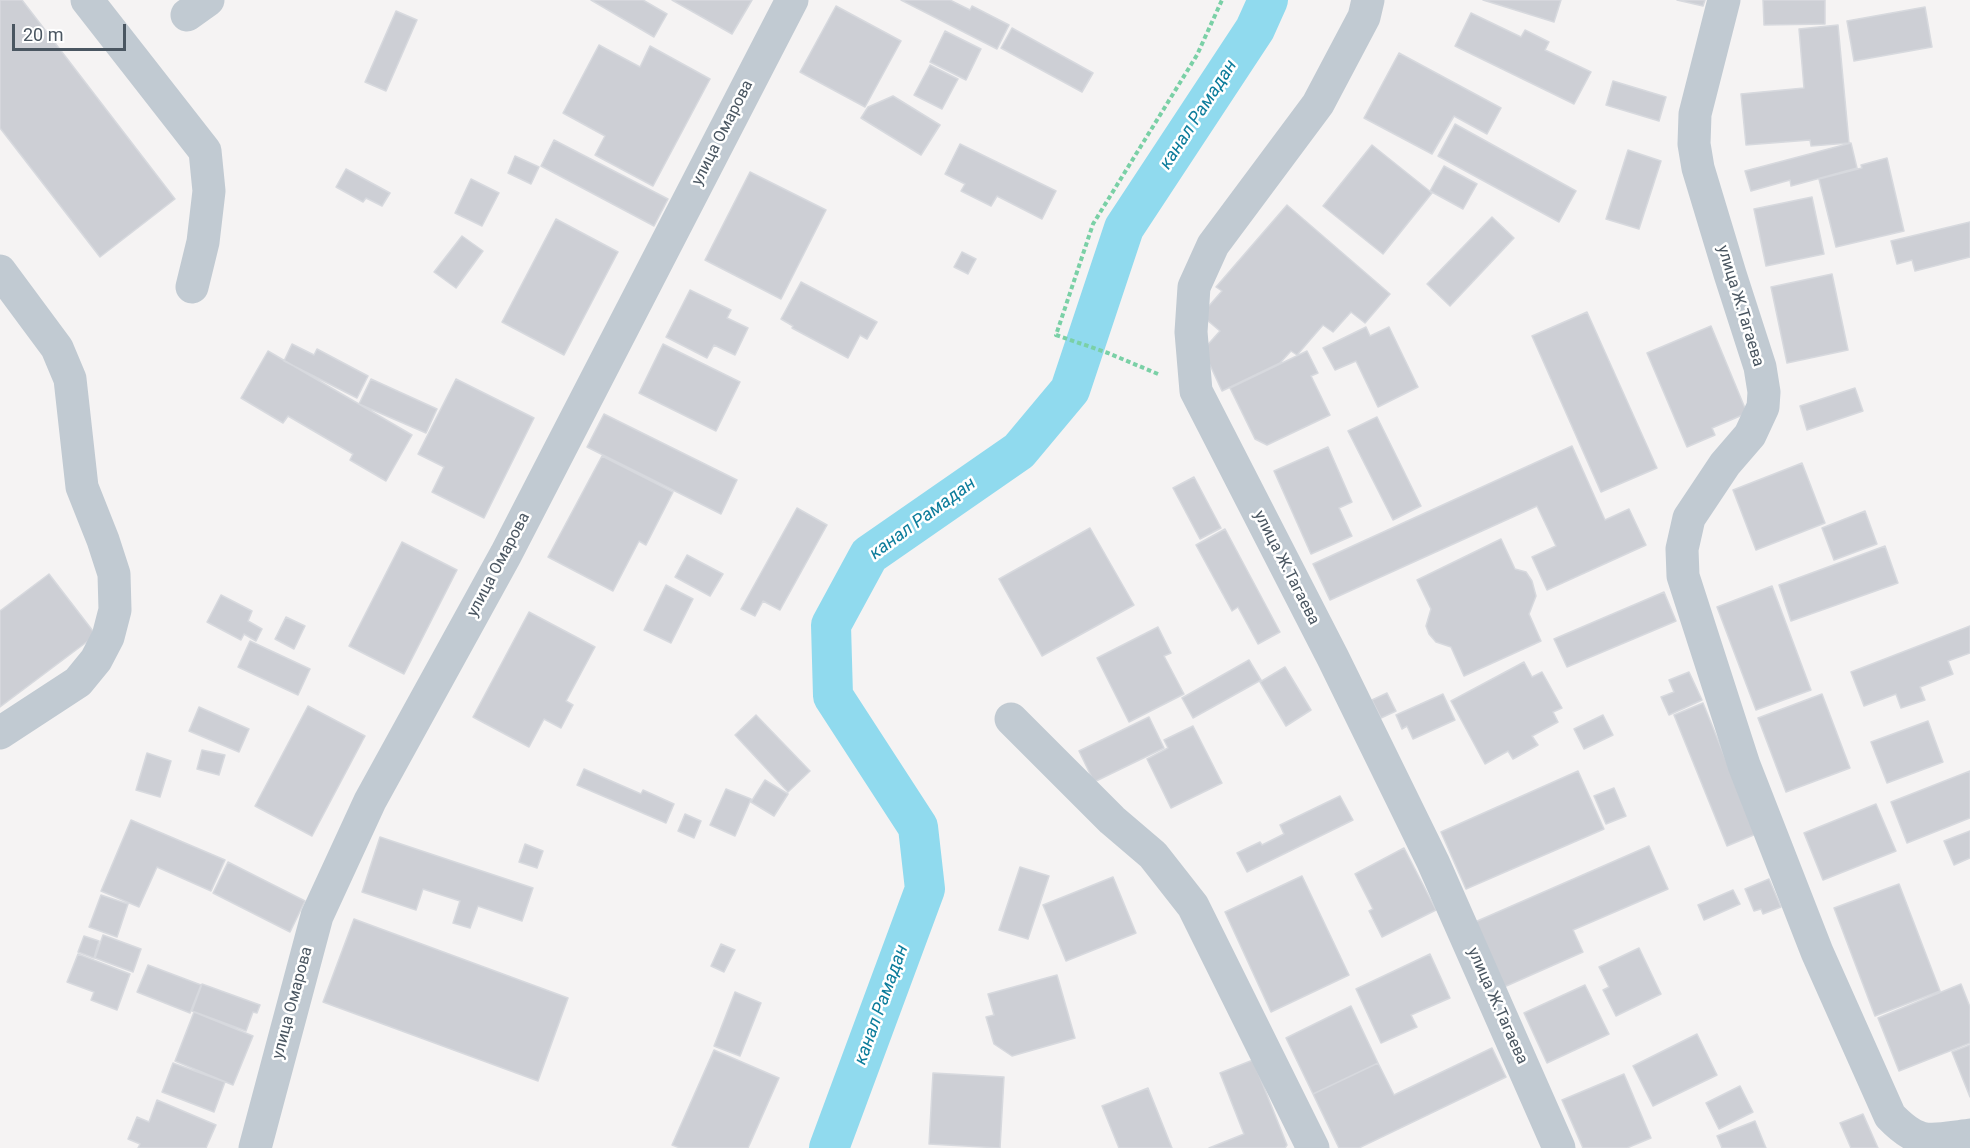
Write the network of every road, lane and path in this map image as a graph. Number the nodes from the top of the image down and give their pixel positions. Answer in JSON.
{"nodes":[{"id":1,"x":87,"y":0,"type":"edge"},
{"id":2,"x":792,"y":0,"type":"edge"},
{"id":3,"x":1222,"y":0,"type":"edge"},
{"id":4,"x":1368,"y":0,"type":"edge"},
{"id":5,"x":1724,"y":0,"type":"edge"},
{"id":6,"x":0,"y":271,"type":"edge"},
{"id":7,"x":192,"y":286,"type":"dead end"},
{"id":8,"x":1196,"y":391,"type":"junction"},
{"id":9,"x":1011,"y":719,"type":"dead end"},
{"id":10,"x":0,"y":733,"type":"edge"},
{"id":11,"x":1970,"y":1135,"type":"edge"},
{"id":12,"x":255,"y":1148,"type":"edge"},
{"id":13,"x":1313,"y":1148,"type":"edge"},
{"id":14,"x":1559,"y":1148,"type":"edge"}],
"edges":[{"from":1,"to":7,"type":"street"},
{"from":2,"to":12,"type":"street","name":"улица Омарова"},
{"from":3,"to":8,"type":"path"},
{"from":4,"to":8,"type":"street","name":"улица Ж.Тагаева"},
{"from":5,"to":11,"type":"street","name":"улица Ж.Тагаева"},
{"from":6,"to":10,"type":"street"},
{"from":8,"to":14,"type":"street","name":"улица Ж.Тагаева"},
{"from":9,"to":13,"type":"street"}]}
